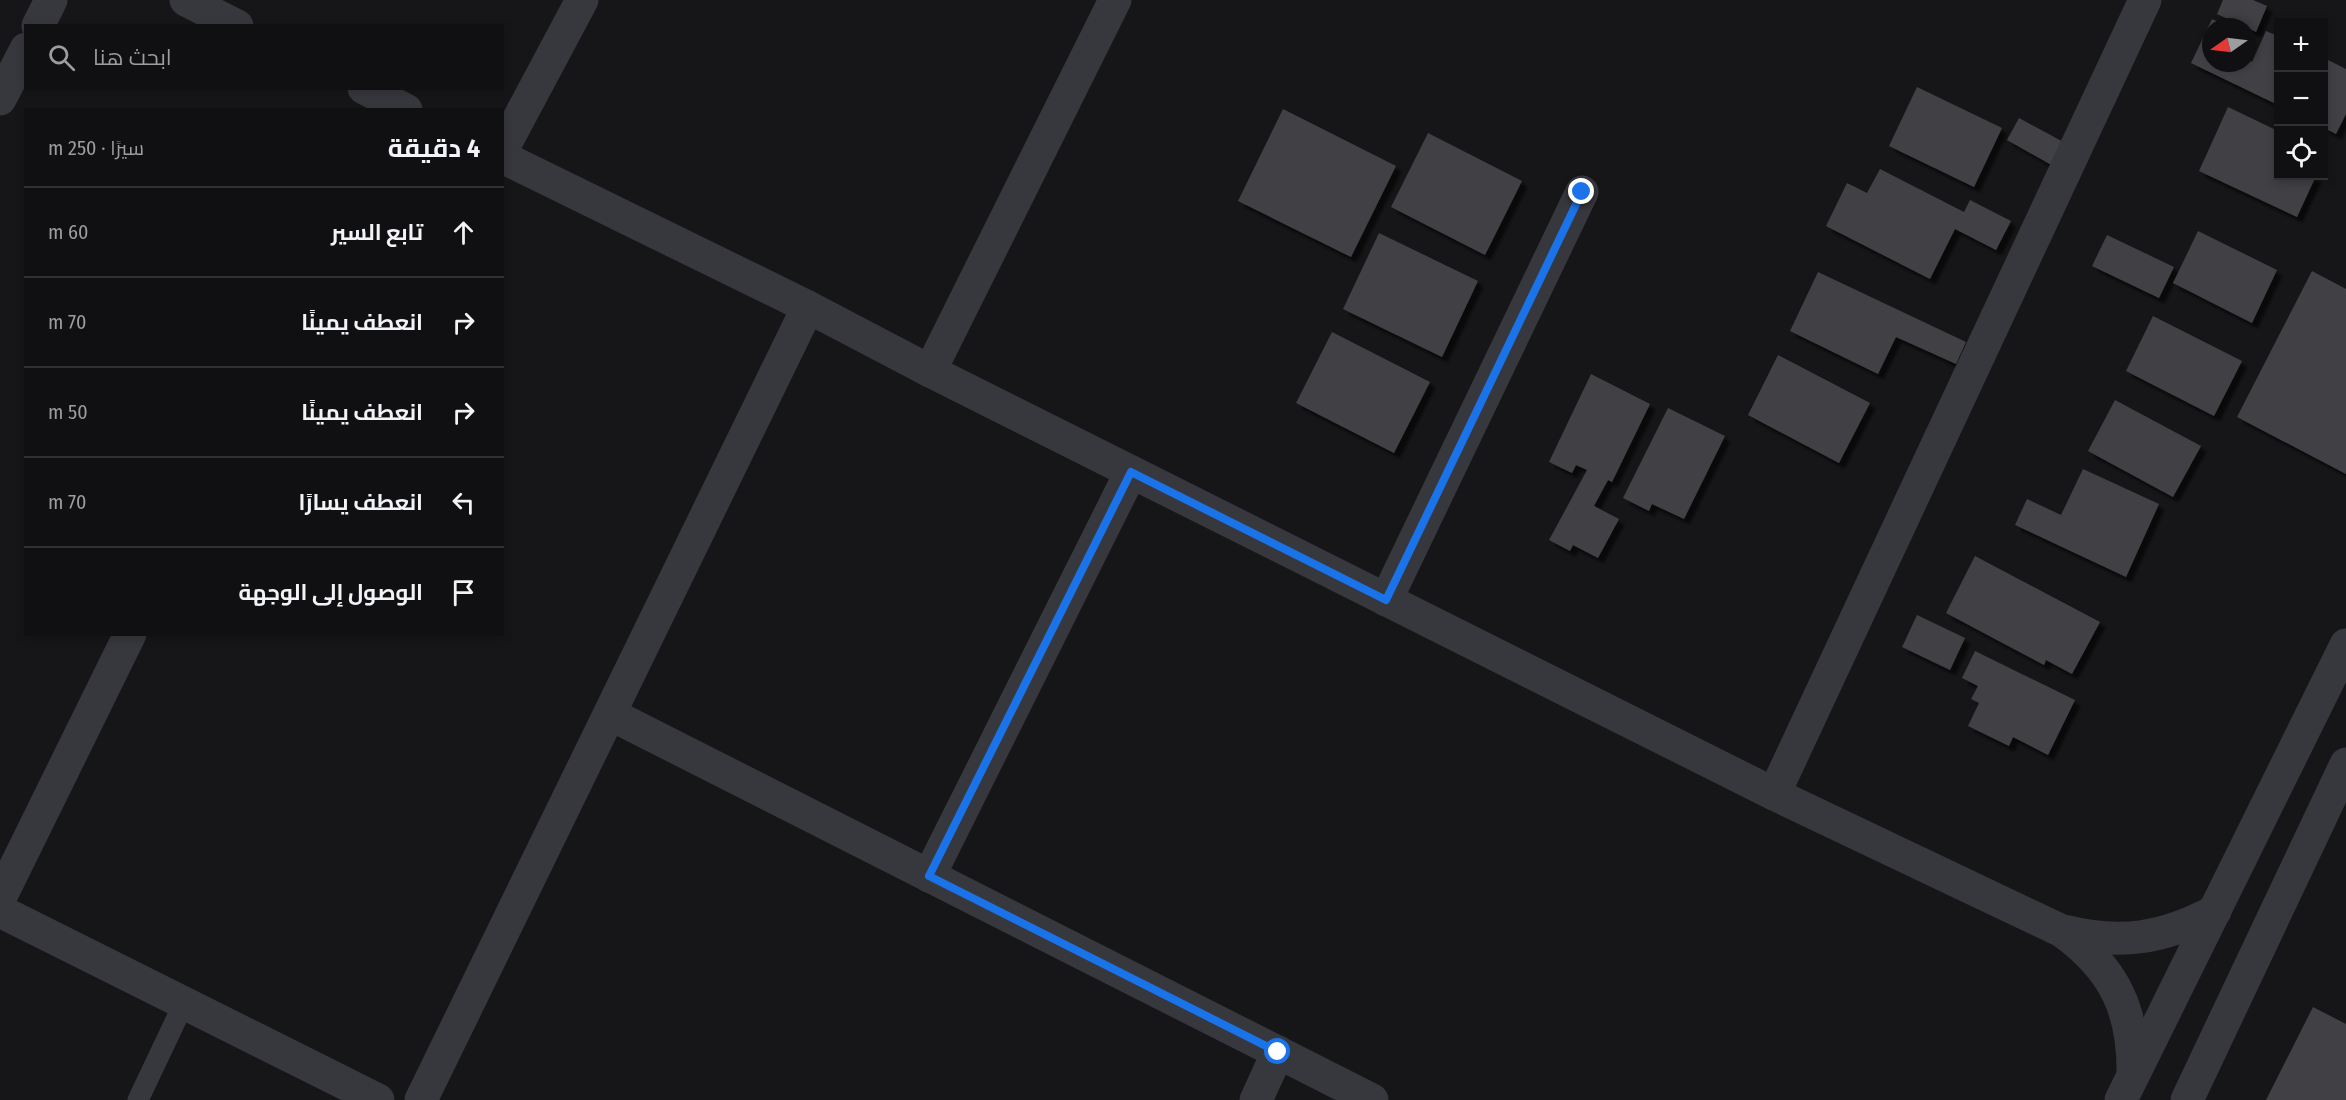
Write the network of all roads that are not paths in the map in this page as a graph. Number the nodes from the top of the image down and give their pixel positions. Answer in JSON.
{"nodes":[{"id":1,"x":51,"y":0,"type":"edge"},
{"id":2,"x":186,"y":0,"type":"edge"},
{"id":3,"x":582,"y":0,"type":"edge"},
{"id":4,"x":1115,"y":0,"type":"edge"},
{"id":5,"x":2145,"y":0,"type":"edge"},
{"id":6,"x":39,"y":24,"type":"edge"},
{"id":7,"x":233,"y":24,"type":"edge"},
{"id":8,"x":24,"y":53,"type":"edge"},
{"id":9,"x":0,"y":99,"type":"edge"},
{"id":10,"x":504,"y":146,"type":"edge"},
{"id":11,"x":504,"y":158,"type":"edge"},
{"id":12,"x":1582,"y":192,"type":"dead end"},
{"id":13,"x":808,"y":307,"type":"junction"},
{"id":14,"x":930,"y":371,"type":"junction"},
{"id":15,"x":1131,"y":472,"type":"junction"},
{"id":16,"x":1386,"y":600,"type":"junction"},
{"id":17,"x":129,"y":636,"type":"edge"},
{"id":18,"x":2346,"y":645,"type":"edge"},
{"id":19,"x":610,"y":714,"type":"junction"},
{"id":20,"x":2346,"y":764,"type":"edge"},
{"id":21,"x":1774,"y":794,"type":"junction"},
{"id":22,"x":929,"y":876,"type":"junction"},
{"id":23,"x":0,"y":898,"type":"edge"},
{"id":24,"x":0,"y":911,"type":"edge"},
{"id":25,"x":2214,"y":911,"type":"junction"},
{"id":26,"x":2062,"y":931,"type":"junction"},
{"id":27,"x":184,"y":1003,"type":"junction"},
{"id":28,"x":1278,"y":1052,"type":"junction"},
{"id":29,"x":2127,"y":1088,"type":"edge"},
{"id":30,"x":138,"y":1100,"type":"edge"},
{"id":31,"x":378,"y":1100,"type":"edge"},
{"id":32,"x":421,"y":1100,"type":"edge"},
{"id":33,"x":1256,"y":1100,"type":"edge"},
{"id":34,"x":1372,"y":1100,"type":"edge"},
{"id":35,"x":2187,"y":1100,"type":"edge"}],
"edges":[{"from":1,"to":6,"type":"street"},
{"from":2,"to":7,"type":"street"},
{"from":3,"to":10,"type":"street"},
{"from":4,"to":14,"type":"street"},
{"from":5,"to":21,"type":"street"},
{"from":8,"to":9,"type":"street"},
{"from":11,"to":13,"type":"street"},
{"from":12,"to":16,"type":"street"},
{"from":13,"to":14,"type":"street"},
{"from":13,"to":19,"type":"street"},
{"from":14,"to":15,"type":"street"},
{"from":15,"to":16,"type":"street"},
{"from":15,"to":22,"type":"street"},
{"from":16,"to":21,"type":"street"},
{"from":17,"to":23,"type":"street"},
{"from":18,"to":25,"type":"street"},
{"from":19,"to":22,"type":"street"},
{"from":19,"to":32,"type":"street"},
{"from":20,"to":35,"type":"street"},
{"from":21,"to":26,"type":"street"},
{"from":22,"to":28,"type":"street"},
{"from":24,"to":27,"type":"street"},
{"from":25,"to":26,"type":"street"},
{"from":25,"to":29,"type":"street"},
{"from":26,"to":29,"type":"street"},
{"from":27,"to":30,"type":"lane"},
{"from":27,"to":31,"type":"street"},
{"from":28,"to":33,"type":"street"},
{"from":28,"to":34,"type":"street"}]}
